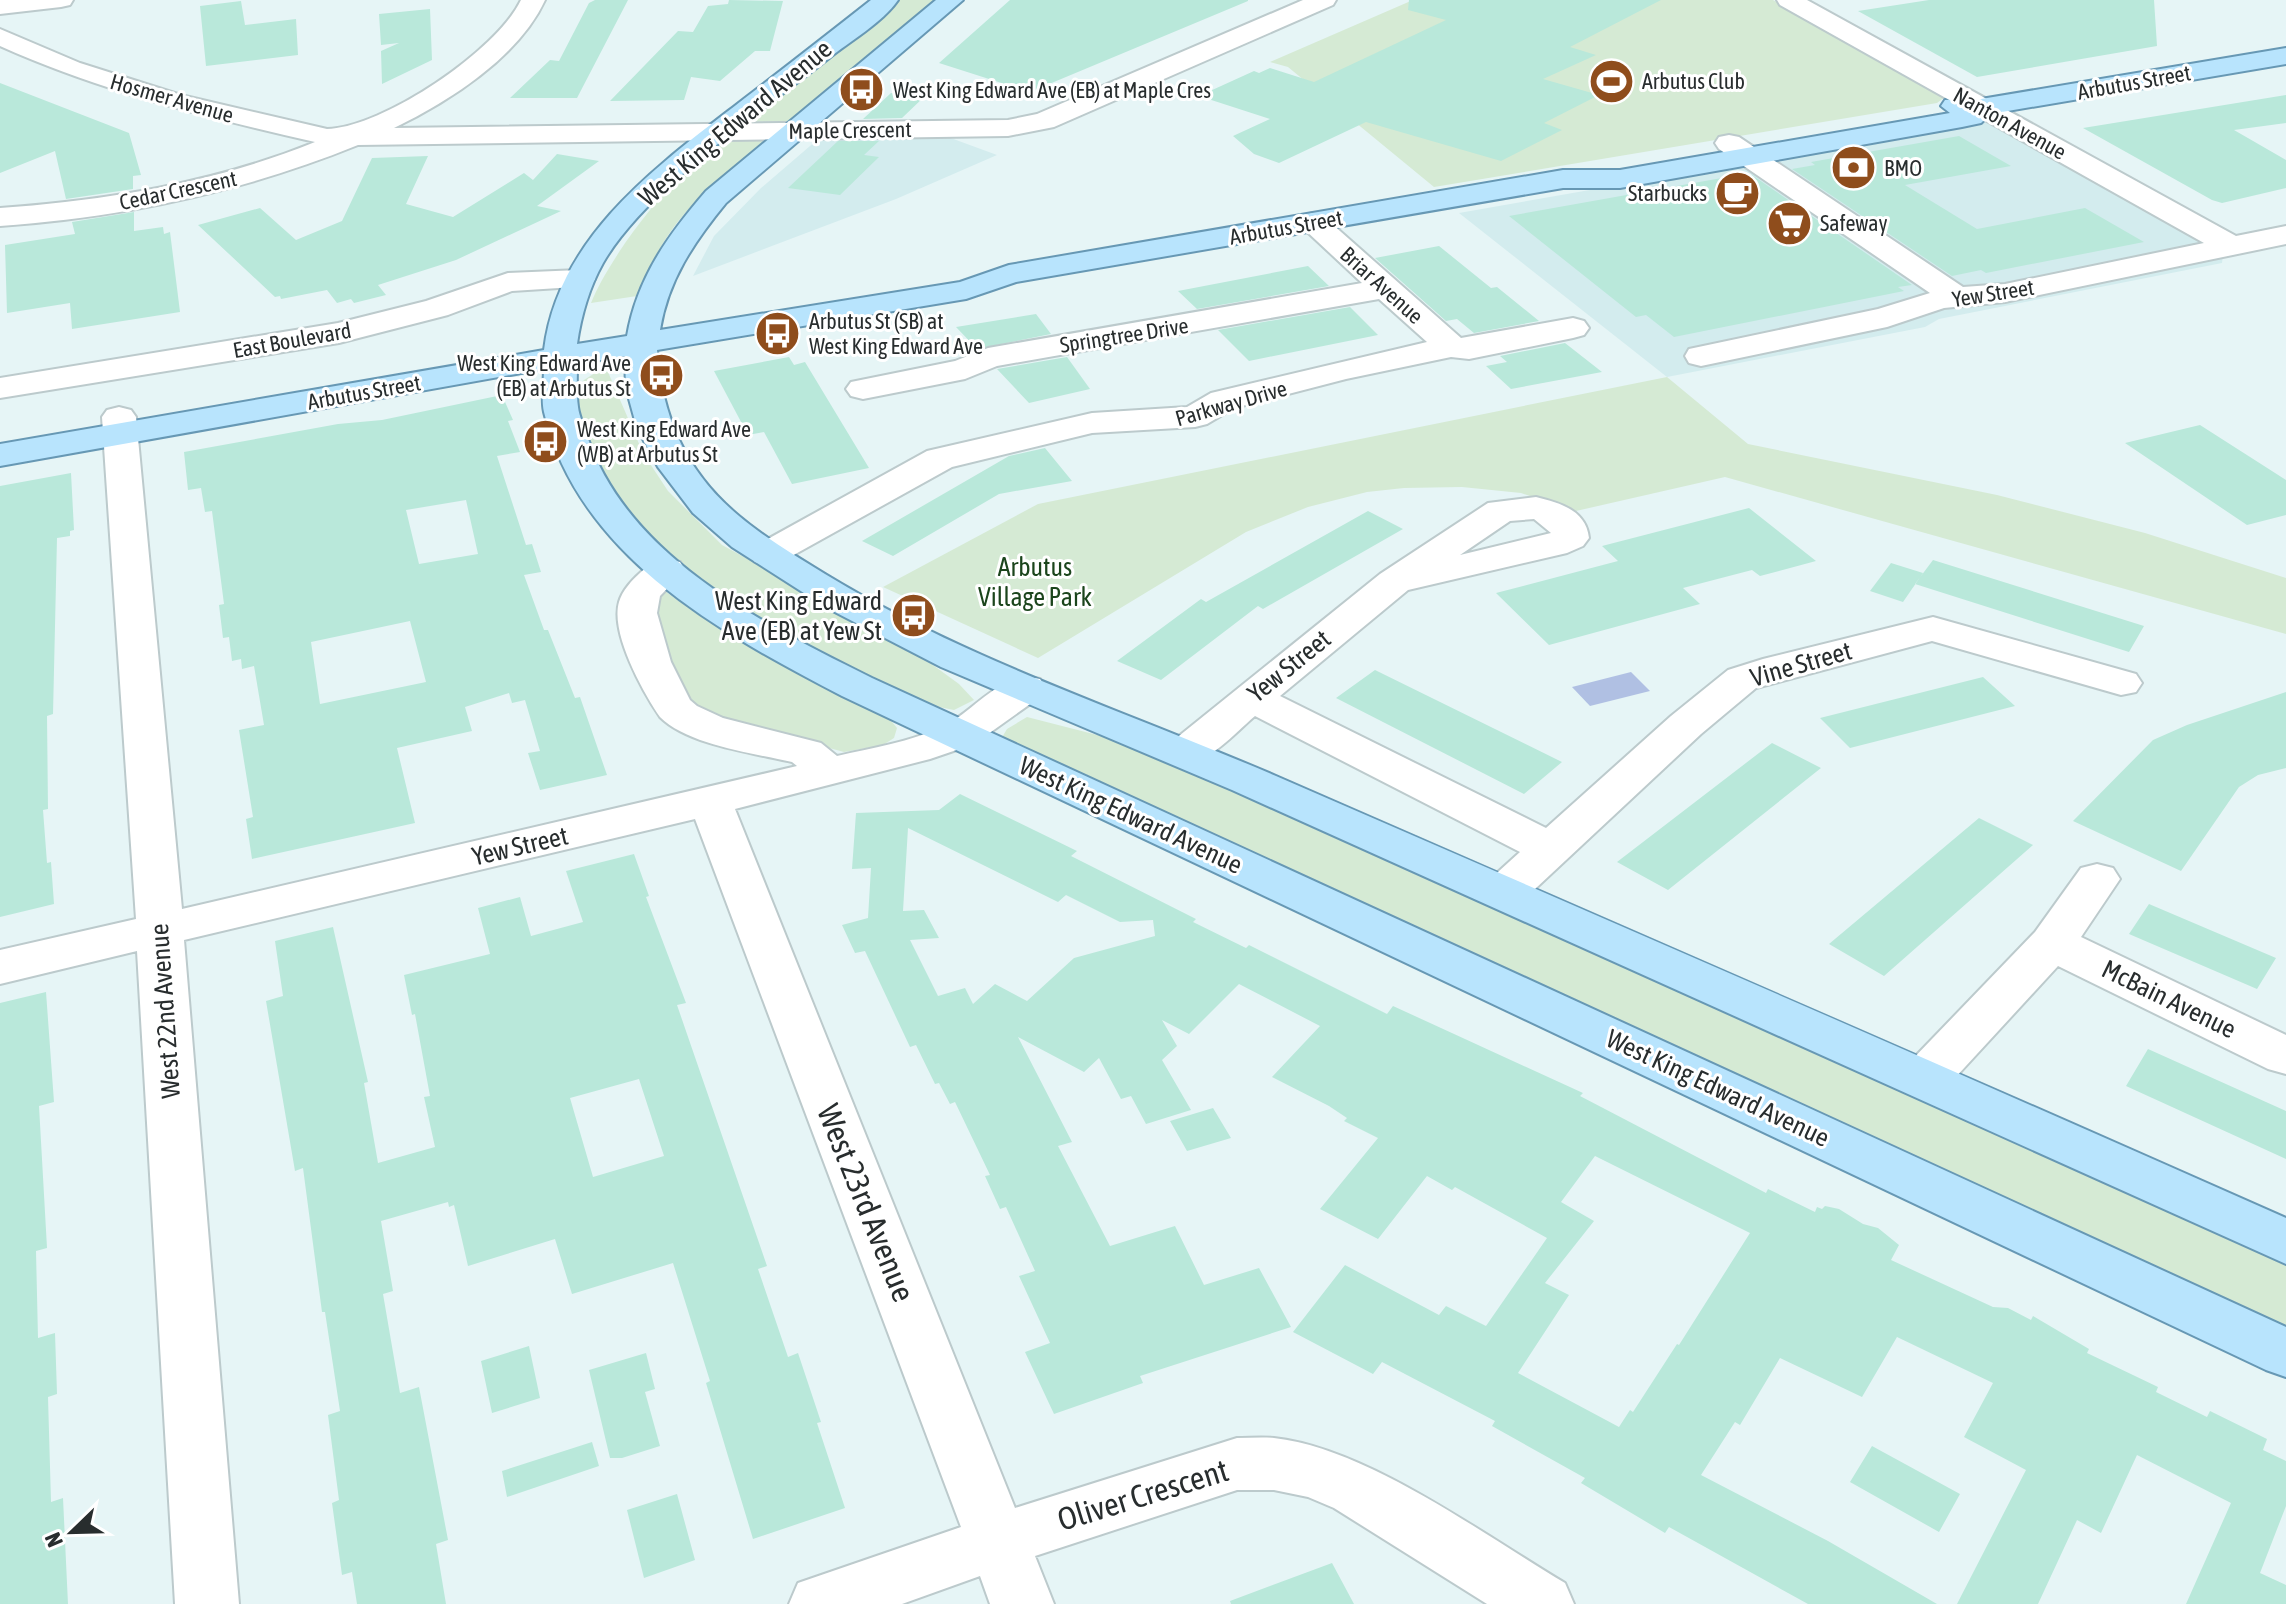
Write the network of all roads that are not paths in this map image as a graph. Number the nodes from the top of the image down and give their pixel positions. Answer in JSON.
{"nodes":[{"id":1,"x":61,"y":0,"type":"edge"},
{"id":2,"x":533,"y":0,"type":"edge"},
{"id":3,"x":886,"y":0,"type":"edge"},
{"id":4,"x":951,"y":0,"type":"edge"},
{"id":5,"x":1324,"y":0,"type":"edge"},
{"id":6,"x":1790,"y":0,"type":"edge"},
{"id":7,"x":1796,"y":0,"type":"edge"},
{"id":8,"x":0,"y":7,"type":"edge"},
{"id":9,"x":0,"y":37,"type":"edge"},
{"id":10,"x":2286,"y":56,"type":"edge"},
{"id":11,"x":1981,"y":107,"type":"junction"},
{"id":12,"x":798,"y":131,"type":"junction"},
{"id":13,"x":717,"y":133,"type":"junction"},
{"id":14,"x":351,"y":139,"type":"junction"},
{"id":15,"x":1739,"y":149,"type":"junction"},
{"id":16,"x":0,"y":217,"type":"edge"},
{"id":17,"x":1313,"y":222,"type":"junction"},
{"id":18,"x":2286,"y":235,"type":"edge"},
{"id":19,"x":2232,"y":246,"type":"junction"},
{"id":20,"x":579,"y":279,"type":"junction"},
{"id":21,"x":1387,"y":288,"type":"junction"},
{"id":22,"x":1959,"y":298,"type":"junction"},
{"id":23,"x":1573,"y":328,"type":"dead end"},
{"id":24,"x":644,"y":333,"type":"junction"},
{"id":25,"x":560,"y":347,"type":"junction"},
{"id":26,"x":1451,"y":347,"type":"junction"},
{"id":27,"x":1701,"y":356,"type":"dead end"},
{"id":28,"x":0,"y":388,"type":"edge"},
{"id":29,"x":863,"y":389,"type":"dead end"},
{"id":30,"x":120,"y":426,"type":"junction"},
{"id":31,"x":0,"y":439,"type":"edge"},
{"id":32,"x":0,"y":455,"type":"edge"},
{"id":33,"x":768,"y":554,"type":"junction"},
{"id":34,"x":666,"y":570,"type":"junction"},
{"id":35,"x":1396,"y":581,"type":"dead end"},
{"id":36,"x":2121,"y":683,"type":"dead end"},
{"id":37,"x":1025,"y":688,"type":"junction"},
{"id":38,"x":1250,"y":697,"type":"junction"},
{"id":39,"x":959,"y":735,"type":"junction"},
{"id":40,"x":1184,"y":753,"type":"junction"},
{"id":41,"x":825,"y":773,"type":"junction"},
{"id":42,"x":710,"y":801,"type":"junction"},
{"id":43,"x":1549,"y":848,"type":"junction"},
{"id":44,"x":2097,"y":879,"type":"dead end"},
{"id":45,"x":1504,"y":892,"type":"junction"},
{"id":46,"x":159,"y":929,"type":"junction"},
{"id":47,"x":2052,"y":943,"type":"junction"},
{"id":48,"x":0,"y":967,"type":"edge"},
{"id":49,"x":2286,"y":1056,"type":"edge"},
{"id":50,"x":1924,"y":1079,"type":"junction"},
{"id":51,"x":2286,"y":1242,"type":"edge"},
{"id":52,"x":2286,"y":1353,"type":"edge"},
{"id":53,"x":998,"y":1542,"type":"junction"},
{"id":54,"x":207,"y":1604,"type":"edge"},
{"id":55,"x":821,"y":1604,"type":"edge"},
{"id":56,"x":1022,"y":1604,"type":"edge"},
{"id":57,"x":1542,"y":1604,"type":"edge"}],
"edges":[{"from":1,"to":8,"type":"street"},
{"from":2,"to":14,"type":"street"},
{"from":3,"to":13,"type":"main road","name":"West King Edward Avenue"},
{"from":4,"to":12,"type":"main road","name":"West King Edward Avenue"},
{"from":5,"to":12,"type":"street","name":"Maple Crescent"},
{"from":6,"to":7,"type":"street"},
{"from":6,"to":11,"type":"street","name":"Nanton Avenue"},
{"from":9,"to":14,"type":"street","name":"Hosmer Avenue"},
{"from":10,"to":11,"type":"main road","name":"Arbutus Street"},
{"from":11,"to":15,"type":"main road","name":"Arbutus Street"},
{"from":11,"to":19,"type":"street","name":"Nanton Avenue"},
{"from":12,"to":13,"type":"street","name":"Maple Crescent"},
{"from":12,"to":24,"type":"main road","name":"West King Edward Avenue"},
{"from":13,"to":14,"type":"street","name":"Maple Crescent"},
{"from":13,"to":20,"type":"main road","name":"West King Edward Avenue"},
{"from":14,"to":16,"type":"street","name":"Cedar Crescent"},
{"from":15,"to":17,"type":"main road","name":"Arbutus Street"},
{"from":15,"to":22,"type":"street"},
{"from":17,"to":21,"type":"street","name":"Briar Avenue"},
{"from":17,"to":24,"type":"main road","name":"Arbutus Street"},
{"from":18,"to":19,"type":"street","name":"Yew Street"},
{"from":19,"to":22,"type":"street","name":"Yew Street"},
{"from":20,"to":25,"type":"main road","name":"West King Edward Avenue"},
{"from":20,"to":28,"type":"street","name":"East Boulevard"},
{"from":21,"to":26,"type":"street","name":"Briar Avenue"},
{"from":21,"to":29,"type":"street","name":"Springtree Drive"},
{"from":22,"to":27,"type":"street","name":"Yew Street"},
{"from":23,"to":26,"type":"street","name":"Parkway Drive"},
{"from":24,"to":25,"type":"main road","name":"Arbutus Street"},
{"from":24,"to":33,"type":"main road","name":"West King Edward Avenue"},
{"from":25,"to":30,"type":"main road","name":"Arbutus Street"},
{"from":25,"to":34,"type":"main road","name":"West King Edward Avenue"},
{"from":26,"to":33,"type":"street","name":"Parkway Drive"},
{"from":30,"to":31,"type":"main road","name":"Arbutus Street"},
{"from":30,"to":32,"type":"main road","name":"Arbutus Street"},
{"from":30,"to":46,"type":"street","name":"West 22nd Avenue"},
{"from":33,"to":37,"type":"main road","name":"West King Edward Avenue"},
{"from":34,"to":39,"type":"main road","name":"West King Edward Avenue"},
{"from":34,"to":41,"type":"street"},
{"from":35,"to":38,"type":"street","name":"Yew Street"},
{"from":36,"to":43,"type":"street","name":"Vine Street"},
{"from":37,"to":39,"type":"street","name":"Yew Street"},
{"from":37,"to":40,"type":"main road","name":"West King Edward Avenue"},
{"from":38,"to":40,"type":"street","name":"Yew Street"},
{"from":38,"to":43,"type":"street"},
{"from":39,"to":41,"type":"street","name":"Yew Street"},
{"from":39,"to":52,"type":"main road","name":"West King Edward Avenue"},
{"from":40,"to":45,"type":"main road","name":"West King Edward Avenue"},
{"from":41,"to":42,"type":"street","name":"Yew Street"},
{"from":42,"to":46,"type":"street","name":"Yew Street"},
{"from":42,"to":53,"type":"street","name":"West 23rd Avenue"},
{"from":43,"to":45,"type":"street","name":"Vine Street"},
{"from":44,"to":47,"type":"street"},
{"from":45,"to":50,"type":"main road","name":"West King Edward Avenue"},
{"from":46,"to":48,"type":"street","name":"Yew Street"},
{"from":46,"to":54,"type":"street","name":"West 22nd Avenue"},
{"from":47,"to":49,"type":"street","name":"McBain Avenue"},
{"from":47,"to":50,"type":"street"},
{"from":50,"to":51,"type":"main road","name":"West King Edward Avenue"},
{"from":53,"to":55,"type":"street"},
{"from":53,"to":56,"type":"street","name":"West 23rd Avenue"},
{"from":53,"to":57,"type":"street","name":"Oliver Crescent"}]}
